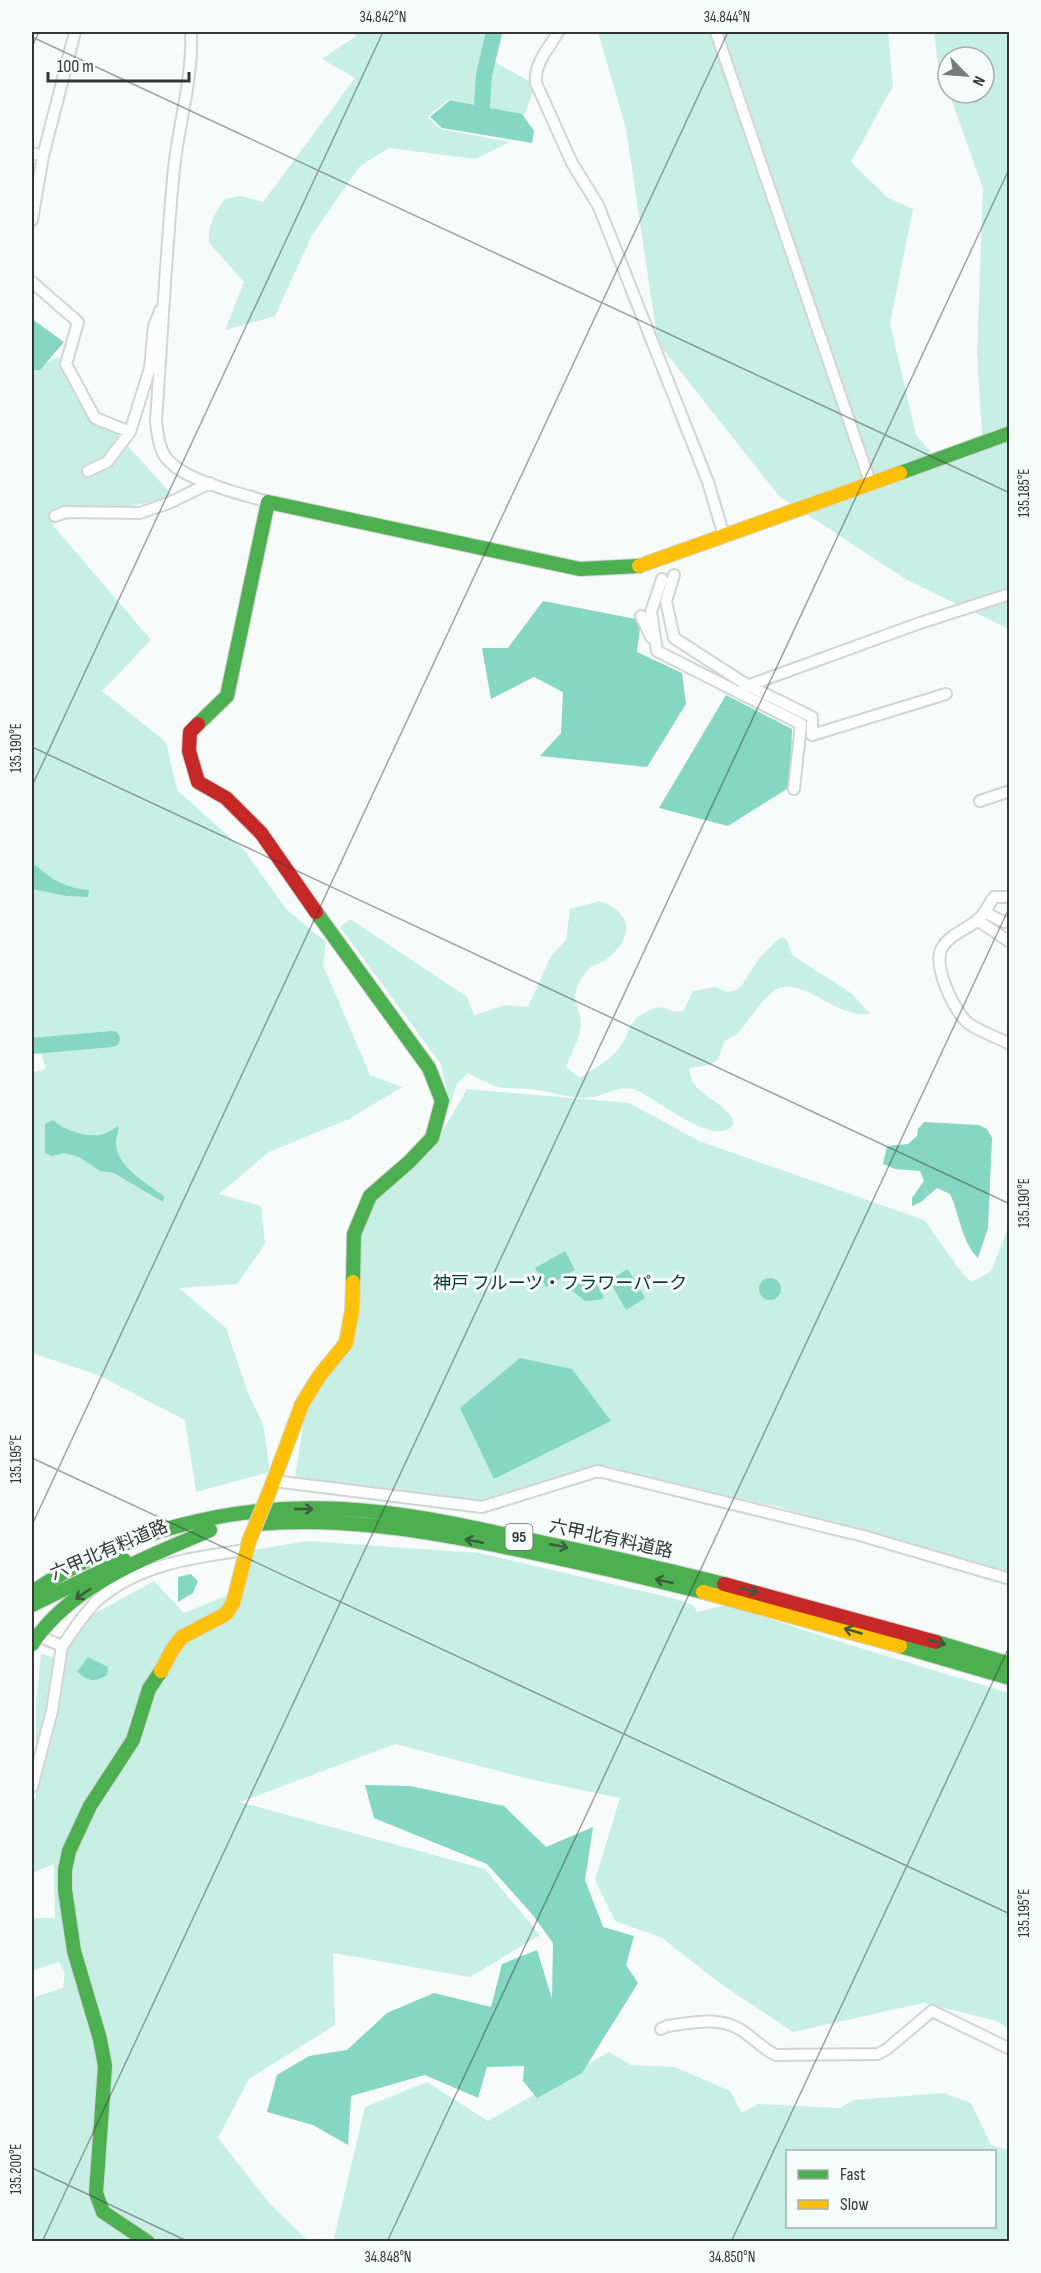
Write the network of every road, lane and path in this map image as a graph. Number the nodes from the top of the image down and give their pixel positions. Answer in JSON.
{"nodes":[{"id":1,"x":75,"y":32,"type":"edge"},
{"id":2,"x":191,"y":32,"type":"edge"},
{"id":3,"x":558,"y":32,"type":"edge"},
{"id":4,"x":716,"y":32,"type":"edge"},
{"id":5,"x":32,"y":153,"type":"edge"},
{"id":6,"x":43,"y":156,"type":"junction"},
{"id":7,"x":32,"y":220,"type":"edge"},
{"id":8,"x":32,"y":282,"type":"edge"},
{"id":9,"x":164,"y":302,"type":"junction"},
{"id":10,"x":130,"y":432,"type":"junction"},
{"id":11,"x":1010,"y":433,"type":"edge"},
{"id":12,"x":88,"y":471,"type":"dead end"},
{"id":13,"x":210,"y":483,"type":"junction"},
{"id":14,"x":870,"y":483,"type":"junction"},
{"id":15,"x":268,"y":502,"type":"junction"},
{"id":16,"x":55,"y":516,"type":"dead end"},
{"id":17,"x":724,"y":536,"type":"junction"},
{"id":18,"x":674,"y":575,"type":"dead end"},
{"id":19,"x":662,"y":579,"type":"dead end"},
{"id":20,"x":1010,"y":594,"type":"edge"},
{"id":21,"x":641,"y":616,"type":"dead end"},
{"id":22,"x":657,"y":651,"type":"junction"},
{"id":23,"x":742,"y":687,"type":"junction"},
{"id":24,"x":946,"y":694,"type":"dead end"},
{"id":25,"x":794,"y":789,"type":"dead end"},
{"id":26,"x":1010,"y":791,"type":"edge"},
{"id":27,"x":980,"y":801,"type":"dead end"},
{"id":28,"x":1010,"y":897,"type":"edge"},
{"id":29,"x":980,"y":916,"type":"junction"},
{"id":30,"x":1004,"y":922,"type":"dead end"},
{"id":31,"x":1010,"y":942,"type":"edge"},
{"id":32,"x":1010,"y":1044,"type":"edge"},
{"id":33,"x":272,"y":1486,"type":"junction"},
{"id":34,"x":210,"y":1530,"type":"junction"},
{"id":35,"x":248,"y":1546,"type":"junction"},
{"id":36,"x":1010,"y":1579,"type":"edge"},
{"id":37,"x":32,"y":1592,"type":"edge"},
{"id":38,"x":32,"y":1605,"type":"edge"},
{"id":39,"x":37,"y":1641,"type":"edge"},
{"id":40,"x":62,"y":1646,"type":"junction"},
{"id":41,"x":1010,"y":1664,"type":"edge"},
{"id":42,"x":1010,"y":1678,"type":"edge"},
{"id":43,"x":32,"y":1787,"type":"edge"},
{"id":44,"x":661,"y":2029,"type":"dead end"},
{"id":45,"x":1010,"y":2049,"type":"edge"},
{"id":46,"x":148,"y":2241,"type":"edge"}],
"edges":[{"from":1,"to":6,"type":"street"},
{"from":2,"to":9,"type":"street"},
{"from":3,"to":17,"type":"street"},
{"from":4,"to":14,"type":"street"},
{"from":5,"to":6,"type":"street"},
{"from":6,"to":7,"type":"street"},
{"from":8,"to":10,"type":"street"},
{"from":9,"to":10,"type":"street"},
{"from":9,"to":13,"type":"street"},
{"from":10,"to":12,"type":"street"},
{"from":11,"to":14,"type":"main road"},
{"from":13,"to":15,"type":"street"},
{"from":13,"to":16,"type":"street"},
{"from":14,"to":17,"type":"main road"},
{"from":15,"to":17,"type":"main road"},
{"from":15,"to":33,"type":"main road"},
{"from":18,"to":23,"type":"street"},
{"from":19,"to":22,"type":"street"},
{"from":20,"to":23,"type":"street"},
{"from":21,"to":22,"type":"street"},
{"from":22,"to":23,"type":"street"},
{"from":23,"to":24,"type":"street"},
{"from":23,"to":25,"type":"street"},
{"from":26,"to":27,"type":"street"},
{"from":28,"to":29,"type":"street"},
{"from":29,"to":30,"type":"street"},
{"from":29,"to":31,"type":"street"},
{"from":29,"to":32,"type":"street"},
{"from":33,"to":35,"type":"main road","bridge":true},
{"from":33,"to":36,"type":"street"},
{"from":34,"to":38,"type":"main road","name":"六甲北有料道路","number":"95"},
{"from":34,"to":39,"type":"main road","one_way":true},
{"from":42,"to":34,"type":"main road","name":"六甲北有料道路","number":"95","one_way":true},
{"from":35,"to":40,"type":"street"},
{"from":35,"to":46,"type":"main road"},
{"from":37,"to":41,"type":"main road","name":"六甲北有料道路","number":"95","one_way":true},
{"from":39,"to":40,"type":"street"},
{"from":40,"to":43,"type":"street"},
{"from":44,"to":45,"type":"street"}]}
